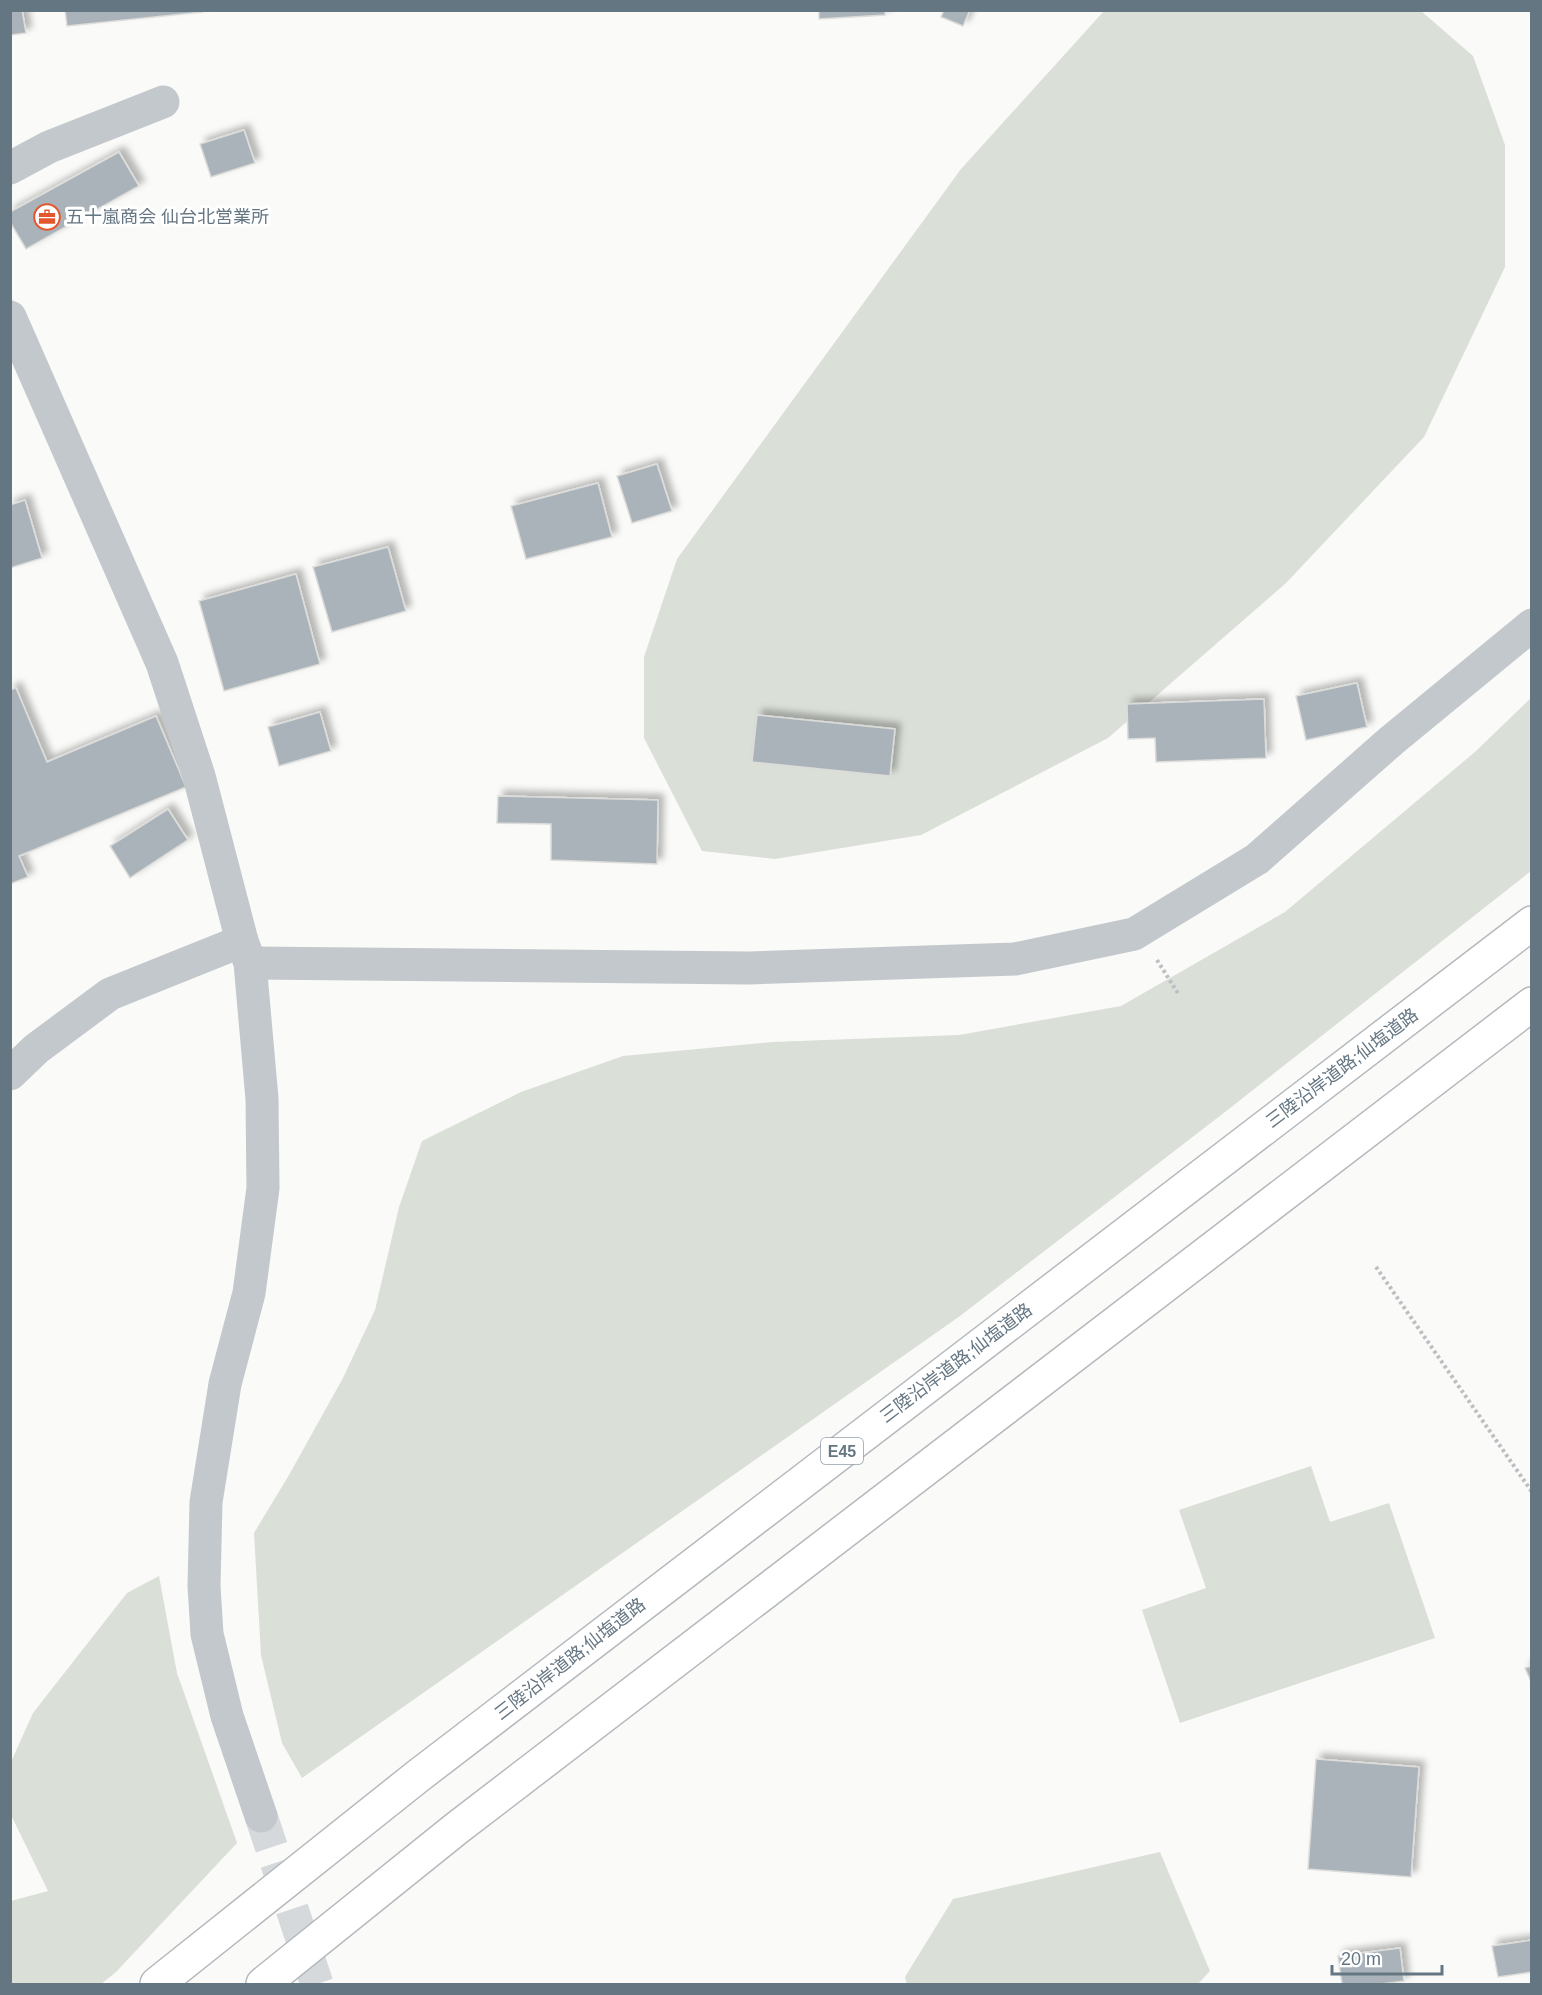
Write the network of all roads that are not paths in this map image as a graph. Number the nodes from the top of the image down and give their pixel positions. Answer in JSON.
{"nodes":[{"id":1,"x":163,"y":102,"type":"dead end"},
{"id":2,"x":10,"y":168,"type":"edge"},
{"id":3,"x":10,"y":317,"type":"edge"},
{"id":4,"x":1532,"y":625,"type":"edge"},
{"id":5,"x":1532,"y":923,"type":"edge"},
{"id":6,"x":246,"y":952,"type":"junction"},
{"id":7,"x":1532,"y":1004,"type":"edge"},
{"id":8,"x":10,"y":1074,"type":"edge"},
{"id":9,"x":261,"y":1816,"type":"tunnel mouth"},
{"id":10,"x":157,"y":1984,"type":"edge"},
{"id":11,"x":263,"y":1984,"type":"edge"}],
"edges":[{"from":1,"to":2,"type":"street"},
{"from":3,"to":6,"type":"street"},
{"from":4,"to":6,"type":"street"},
{"from":5,"to":10,"type":"highway","name":"三陸沿岸道路;仙塩道路","number":"E45"},
{"from":6,"to":8,"type":"street"},
{"from":6,"to":9,"type":"street"},
{"from":7,"to":11,"type":"highway"}]}
